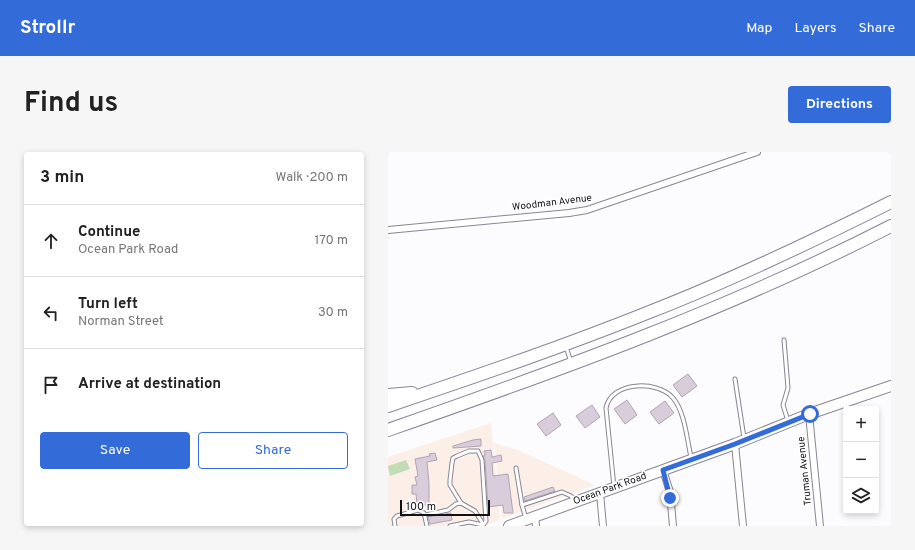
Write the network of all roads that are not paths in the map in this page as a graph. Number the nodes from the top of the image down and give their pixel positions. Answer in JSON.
{"nodes":[{"id":1,"x":757,"y":152,"type":"edge"},
{"id":2,"x":891,"y":202,"type":"edge"},
{"id":3,"x":891,"y":226,"type":"edge"},
{"id":4,"x":388,"y":230,"type":"edge"},
{"id":5,"x":784,"y":340,"type":"dead end"},
{"id":6,"x":565,"y":345,"type":"junction"},
{"id":7,"x":572,"y":365,"type":"junction"},
{"id":8,"x":735,"y":378,"type":"dead end"},
{"id":9,"x":891,"y":386,"type":"edge"},
{"id":10,"x":433,"y":391,"type":"junction"},
{"id":11,"x":388,"y":395,"type":"edge"},
{"id":12,"x":388,"y":406,"type":"edge"},
{"id":13,"x":810,"y":414,"type":"junction"},
{"id":14,"x":788,"y":422,"type":"junction"},
{"id":15,"x":388,"y":430,"type":"edge"},
{"id":16,"x":740,"y":442,"type":"junction"},
{"id":17,"x":692,"y":459,"type":"junction"},
{"id":18,"x":516,"y":468,"type":"dead end"},
{"id":19,"x":663,"y":470,"type":"junction"},
{"id":20,"x":614,"y":488,"type":"junction"},
{"id":21,"x":600,"y":493,"type":"junction"},
{"id":22,"x":574,"y":502,"type":"junction"},
{"id":23,"x":461,"y":503,"type":"junction"},
{"id":24,"x":522,"y":505,"type":"junction"},
{"id":25,"x":425,"y":515,"type":"junction"},
{"id":26,"x":532,"y":521,"type":"edge"},
{"id":27,"x":484,"y":525,"type":"edge"},
{"id":28,"x":395,"y":526,"type":"edge"},
{"id":29,"x":427,"y":526,"type":"edge"},
{"id":30,"x":450,"y":526,"type":"edge"},
{"id":31,"x":509,"y":526,"type":"edge"},
{"id":32,"x":603,"y":526,"type":"edge"},
{"id":33,"x":673,"y":526,"type":"edge"},
{"id":34,"x":743,"y":526,"type":"edge"},
{"id":35,"x":820,"y":526,"type":"edge"}],
"edges":[{"from":1,"to":4,"type":"street","name":"Woodman Avenue"},
{"from":2,"to":6,"type":"highway"},
{"from":3,"to":7,"type":"highway"},
{"from":5,"to":14,"type":"lane"},
{"from":6,"to":7,"type":"lane"},
{"from":6,"to":10,"type":"highway"},
{"from":7,"to":15,"type":"highway"},
{"from":8,"to":16,"type":"lane"},
{"from":9,"to":13,"type":"main road","name":"Ocean Park Road"},
{"from":10,"to":11,"type":"highway"},
{"from":10,"to":12,"type":"highway"},
{"from":13,"to":14,"type":"main road","name":"Ocean Park Road"},
{"from":13,"to":35,"type":"street","name":"Truman Avenue"},
{"from":14,"to":16,"type":"main road","name":"Ocean Park Road"},
{"from":16,"to":17,"type":"main road","name":"Ocean Park Road"},
{"from":16,"to":34,"type":"street"},
{"from":17,"to":19,"type":"main road","name":"Ocean Park Road"},
{"from":17,"to":20,"type":"lane"},
{"from":18,"to":24,"type":"lane"},
{"from":19,"to":20,"type":"main road","name":"Ocean Park Road"},
{"from":19,"to":33,"type":"street"},
{"from":20,"to":21,"type":"main road","name":"Ocean Park Road"},
{"from":21,"to":22,"type":"main road","name":"Ocean Park Road"},
{"from":21,"to":32,"type":"street"},
{"from":22,"to":24,"type":"lane"},
{"from":22,"to":26,"type":"main road","name":"Ocean Park Road"},
{"from":23,"to":25,"type":"lane"},
{"from":23,"to":27,"type":"lane"},
{"from":23,"to":27,"type":"lane"},
{"from":24,"to":26,"type":"lane"},
{"from":25,"to":28,"type":"lane"},
{"from":25,"to":29,"type":"lane"},
{"from":26,"to":31,"type":"main road","name":"Ocean Park Road"},
{"from":27,"to":30,"type":"lane"}]}
